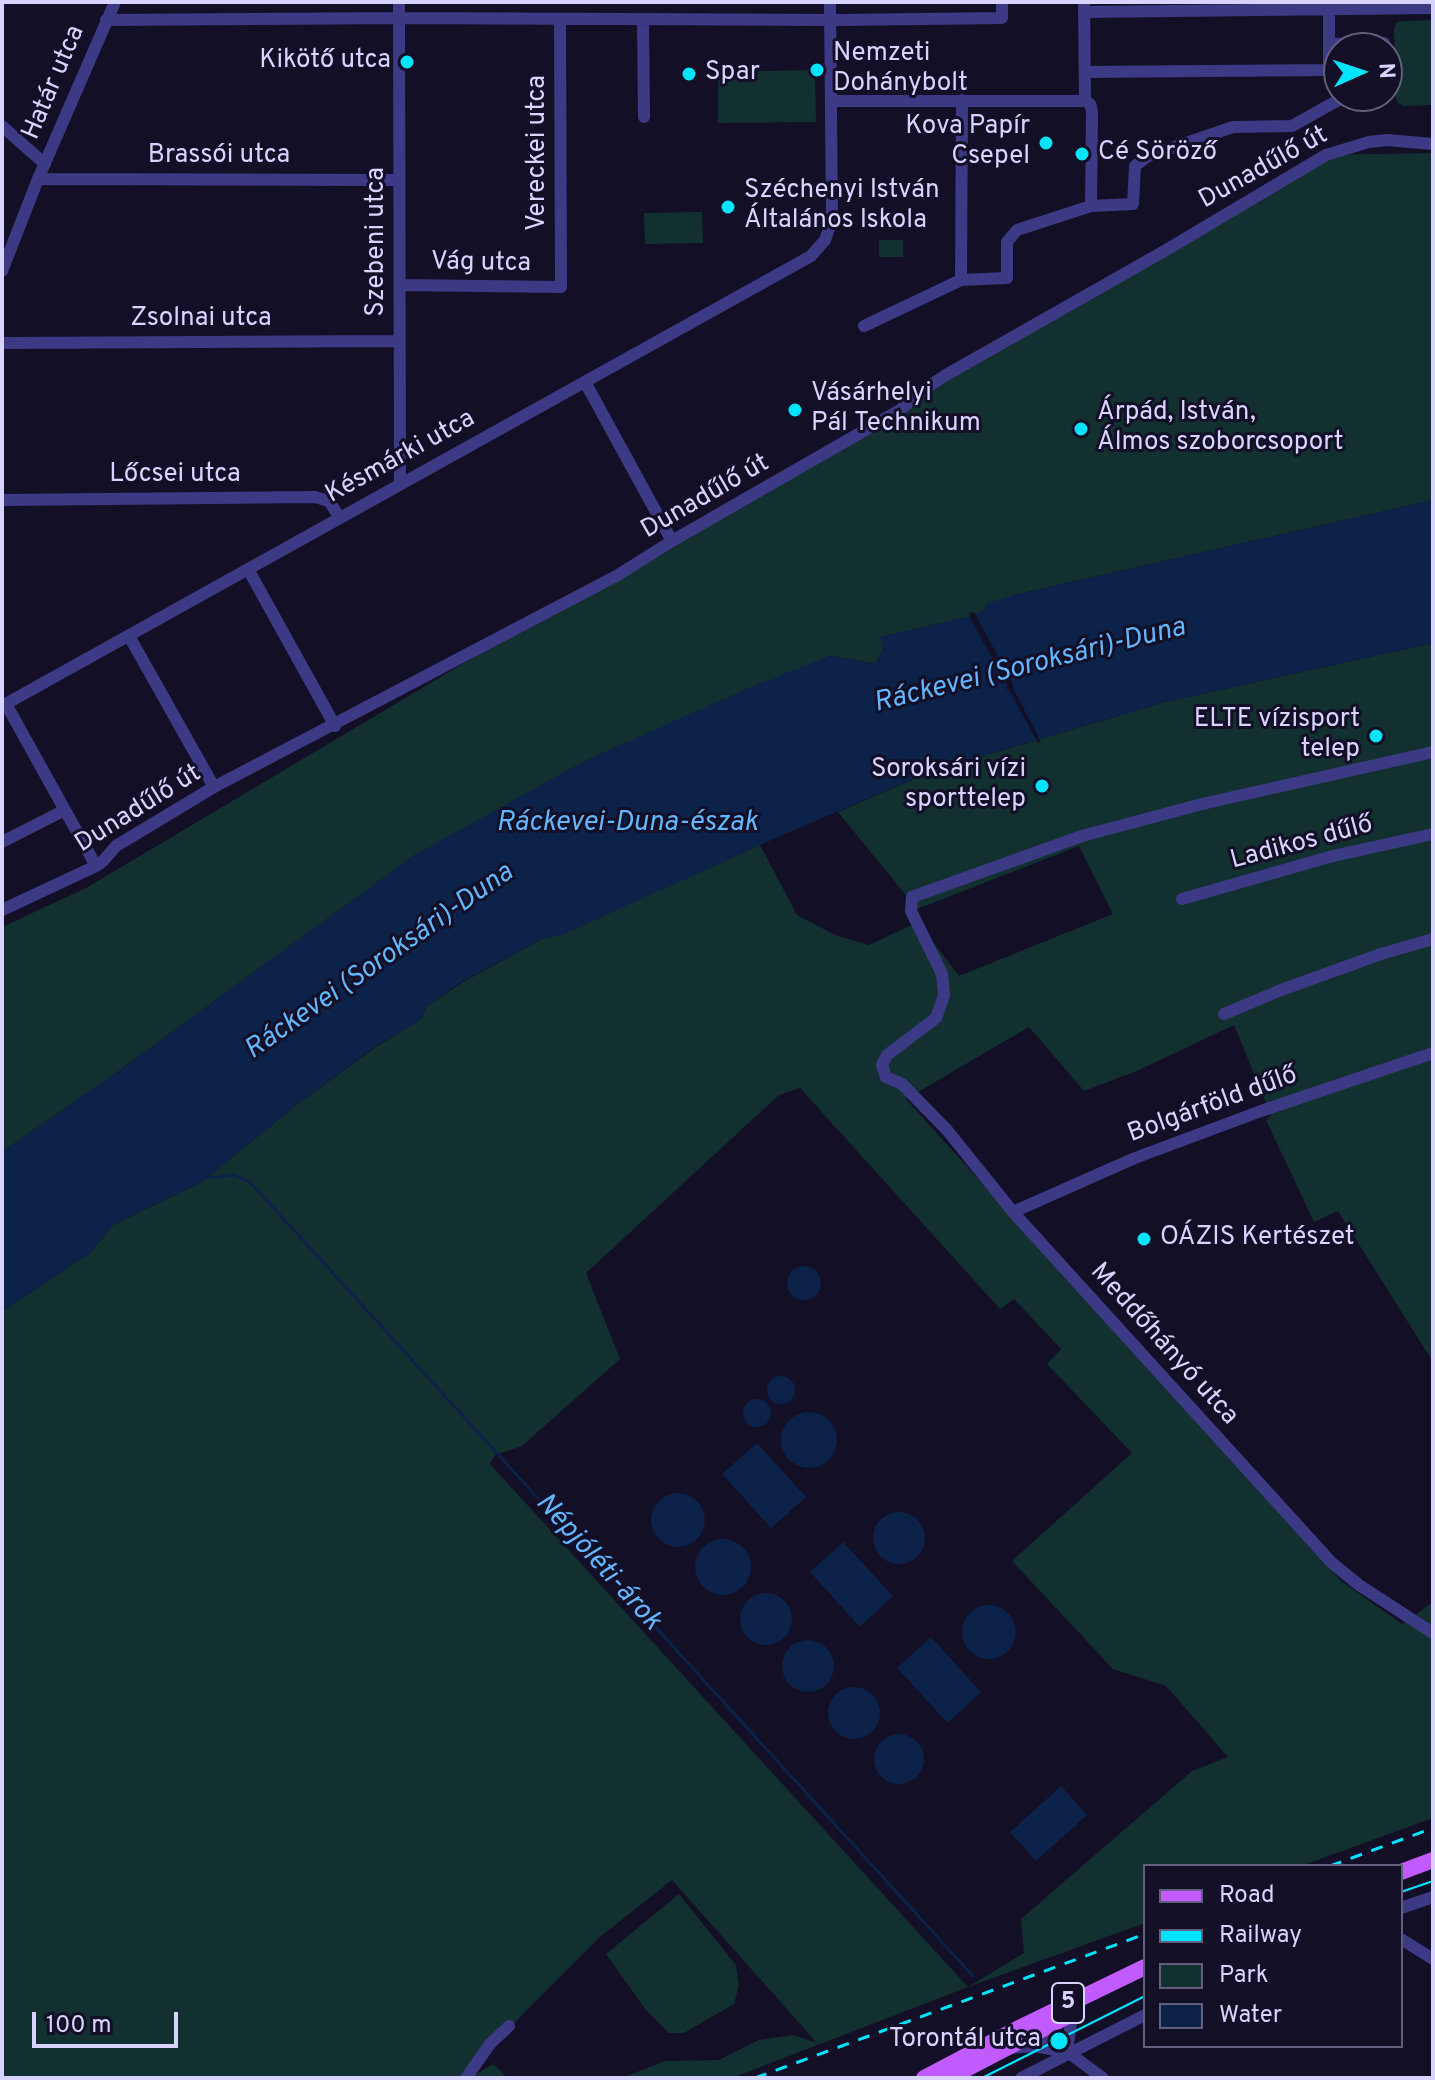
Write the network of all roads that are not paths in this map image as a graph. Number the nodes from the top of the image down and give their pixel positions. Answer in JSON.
{"nodes":[{"id":1,"x":115,"y":2,"type":"edge"},
{"id":2,"x":399,"y":2,"type":"edge"},
{"id":3,"x":830,"y":2,"type":"edge"},
{"id":4,"x":1002,"y":2,"type":"edge"},
{"id":5,"x":1084,"y":7,"type":"edge"},
{"id":6,"x":1151,"y":7,"type":"edge"},
{"id":7,"x":1433,"y":8,"type":"edge"},
{"id":8,"x":1329,"y":9,"type":"junction"},
{"id":9,"x":399,"y":18,"type":"junction"},
{"id":10,"x":560,"y":19,"type":"junction"},
{"id":11,"x":106,"y":20,"type":"junction"},
{"id":12,"x":643,"y":20,"type":"junction"},
{"id":13,"x":830,"y":20,"type":"junction"},
{"id":14,"x":1329,"y":32,"type":"edge"},
{"id":15,"x":1323,"y":70,"type":"edge"},
{"id":16,"x":1085,"y":72,"type":"junction"},
{"id":17,"x":962,"y":100,"type":"junction"},
{"id":18,"x":831,"y":101,"type":"junction"},
{"id":19,"x":1085,"y":101,"type":"junction"},
{"id":20,"x":1323,"y":109,"type":"edge"},
{"id":21,"x":644,"y":117,"type":"dead end"},
{"id":22,"x":2,"y":126,"type":"edge"},
{"id":23,"x":1433,"y":144,"type":"edge"},
{"id":24,"x":45,"y":164,"type":"junction"},
{"id":25,"x":38,"y":179,"type":"junction"},
{"id":26,"x":399,"y":180,"type":"junction"},
{"id":27,"x":1091,"y":206,"type":"junction"},
{"id":28,"x":2,"y":271,"type":"edge"},
{"id":29,"x":961,"y":280,"type":"junction"},
{"id":30,"x":400,"y":285,"type":"junction"},
{"id":31,"x":561,"y":287,"type":"joint"},
{"id":32,"x":864,"y":326,"type":"dead end"},
{"id":33,"x":400,"y":341,"type":"junction"},
{"id":34,"x":2,"y":343,"type":"edge"},
{"id":35,"x":585,"y":382,"type":"junction"},
{"id":36,"x":400,"y":483,"type":"junction"},
{"id":37,"x":2,"y":500,"type":"edge"},
{"id":38,"x":340,"y":518,"type":"junction"},
{"id":39,"x":672,"y":541,"type":"junction"},
{"id":40,"x":248,"y":569,"type":"junction"},
{"id":41,"x":129,"y":636,"type":"junction"},
{"id":42,"x":4,"y":705,"type":"edge"},
{"id":43,"x":335,"y":726,"type":"junction"},
{"id":44,"x":1433,"y":752,"type":"edge"},
{"id":45,"x":214,"y":787,"type":"junction"},
{"id":46,"x":63,"y":811,"type":"junction"},
{"id":47,"x":1433,"y":834,"type":"edge"},
{"id":48,"x":2,"y":842,"type":"edge"},
{"id":49,"x":96,"y":866,"type":"junction"},
{"id":50,"x":1182,"y":899,"type":"dead end"},
{"id":51,"x":2,"y":910,"type":"edge"},
{"id":52,"x":1433,"y":939,"type":"edge"},
{"id":53,"x":1224,"y":1014,"type":"dead end"},
{"id":54,"x":1433,"y":1053,"type":"edge"},
{"id":55,"x":1013,"y":1212,"type":"junction"},
{"id":56,"x":1433,"y":1633,"type":"edge"},
{"id":57,"x":1433,"y":1860,"type":"edge"},
{"id":58,"x":1403,"y":1871,"type":"edge"},
{"id":59,"x":1433,"y":1871,"type":"edge"},
{"id":60,"x":1403,"y":1881,"type":"edge"},
{"id":61,"x":1433,"y":1897,"type":"edge"},
{"id":62,"x":1403,"y":1907,"type":"edge"},
{"id":63,"x":1403,"y":1940,"type":"edge"},
{"id":64,"x":1433,"y":1959,"type":"edge"},
{"id":65,"x":1143,"y":1968,"type":"edge"},
{"id":66,"x":1143,"y":1980,"type":"edge"},
{"id":67,"x":1072,"y":2014,"type":"junction"},
{"id":68,"x":1143,"y":2016,"type":"edge"},
{"id":69,"x":509,"y":2026,"type":"dead end"},
{"id":70,"x":1024,"y":2031,"type":"junction"},
{"id":71,"x":1003,"y":2048,"type":"junction"},
{"id":72,"x":1067,"y":2053,"type":"junction"},
{"id":73,"x":466,"y":2078,"type":"edge"},
{"id":74,"x":924,"y":2078,"type":"edge"},
{"id":75,"x":949,"y":2078,"type":"edge"},
{"id":76,"x":1021,"y":2078,"type":"edge"},
{"id":77,"x":1103,"y":2078,"type":"edge"}],
"edges":[{"from":1,"to":11,"type":"street","name":"Határ utca"},
{"from":2,"to":9,"type":"street","name":"Szebeni utca"},
{"from":3,"to":13,"type":"street"},
{"from":4,"to":13,"type":"street"},
{"from":5,"to":6,"type":"street"},
{"from":5,"to":16,"type":"street"},
{"from":6,"to":8,"type":"street"},
{"from":7,"to":8,"type":"street"},
{"from":8,"to":14,"type":"street"},
{"from":9,"to":10,"type":"street"},
{"from":9,"to":11,"type":"street"},
{"from":9,"to":26,"type":"street","name":"Szebeni utca"},
{"from":10,"to":12,"type":"street"},
{"from":10,"to":31,"type":"street","name":"Vereckei utca"},
{"from":11,"to":24,"type":"street","name":"Határ utca"},
{"from":12,"to":13,"type":"street"},
{"from":12,"to":21,"type":"street"},
{"from":13,"to":18,"type":"street"},
{"from":15,"to":16,"type":"street"},
{"from":16,"to":19,"type":"street"},
{"from":17,"to":18,"type":"street"},
{"from":17,"to":19,"type":"street"},
{"from":17,"to":29,"type":"street"},
{"from":18,"to":35,"type":"street","name":"Késmárki utca"},
{"from":19,"to":27,"type":"street"},
{"from":20,"to":27,"type":"street"},
{"from":22,"to":24,"type":"street"},
{"from":23,"to":39,"type":"street","name":"Dunadűlő út"},
{"from":24,"to":25,"type":"street","name":"Határ utca"},
{"from":25,"to":26,"type":"street","name":"Brassói utca"},
{"from":25,"to":28,"type":"street","name":"Határ utca"},
{"from":26,"to":30,"type":"street","name":"Szebeni utca"},
{"from":27,"to":29,"type":"street"},
{"from":29,"to":32,"type":"street"},
{"from":30,"to":31,"type":"street","name":"Vág utca"},
{"from":30,"to":33,"type":"street","name":"Szebeni utca"},
{"from":33,"to":34,"type":"street","name":"Zsolnai utca"},
{"from":33,"to":36,"type":"street","name":"Szebeni utca"},
{"from":35,"to":36,"type":"street","name":"Késmárki utca"},
{"from":35,"to":39,"type":"street"},
{"from":36,"to":38,"type":"street","name":"Késmárki utca"},
{"from":37,"to":38,"type":"street","name":"Lőcsei utca"},
{"from":38,"to":40,"type":"street","name":"Késmárki utca"},
{"from":39,"to":43,"type":"street","name":"Dunadűlő út"},
{"from":40,"to":41,"type":"street","name":"Késmárki utca"},
{"from":40,"to":43,"type":"street"},
{"from":41,"to":42,"type":"street","name":"Késmárki utca"},
{"from":41,"to":45,"type":"street"},
{"from":42,"to":46,"type":"street"},
{"from":43,"to":45,"type":"street","name":"Dunadűlő út"},
{"from":44,"to":55,"type":"street","name":"Meddőhányó utca"},
{"from":45,"to":49,"type":"street","name":"Dunadűlő út"},
{"from":46,"to":48,"type":"street"},
{"from":46,"to":49,"type":"street"},
{"from":47,"to":50,"type":"street","name":"Ladikos dűlő"},
{"from":49,"to":51,"type":"street","name":"Dunadűlő út"},
{"from":52,"to":53,"type":"street"},
{"from":54,"to":55,"type":"street","name":"Bolgárföld dűlő"},
{"from":55,"to":56,"type":"street","name":"Meddőhányó utca"},
{"from":57,"to":58,"type":"main road"},
{"from":59,"to":60,"type":"main road"},
{"from":61,"to":62,"type":"street"},
{"from":63,"to":64,"type":"street"},
{"from":65,"to":70,"type":"main road","number":"5"},
{"from":66,"to":67,"type":"main road","number":"5"},
{"from":67,"to":70,"type":"main road","number":"5"},
{"from":67,"to":72,"type":"street"},
{"from":68,"to":72,"type":"street"},
{"from":69,"to":73,"type":"street"},
{"from":70,"to":71,"type":"main road","number":"5"},
{"from":70,"to":72,"type":"street"},
{"from":70,"to":74,"type":"main road","number":"5"},
{"from":71,"to":72,"type":"street"},
{"from":71,"to":75,"type":"main road","number":"5"},
{"from":72,"to":76,"type":"street"},
{"from":72,"to":77,"type":"street"}]}
